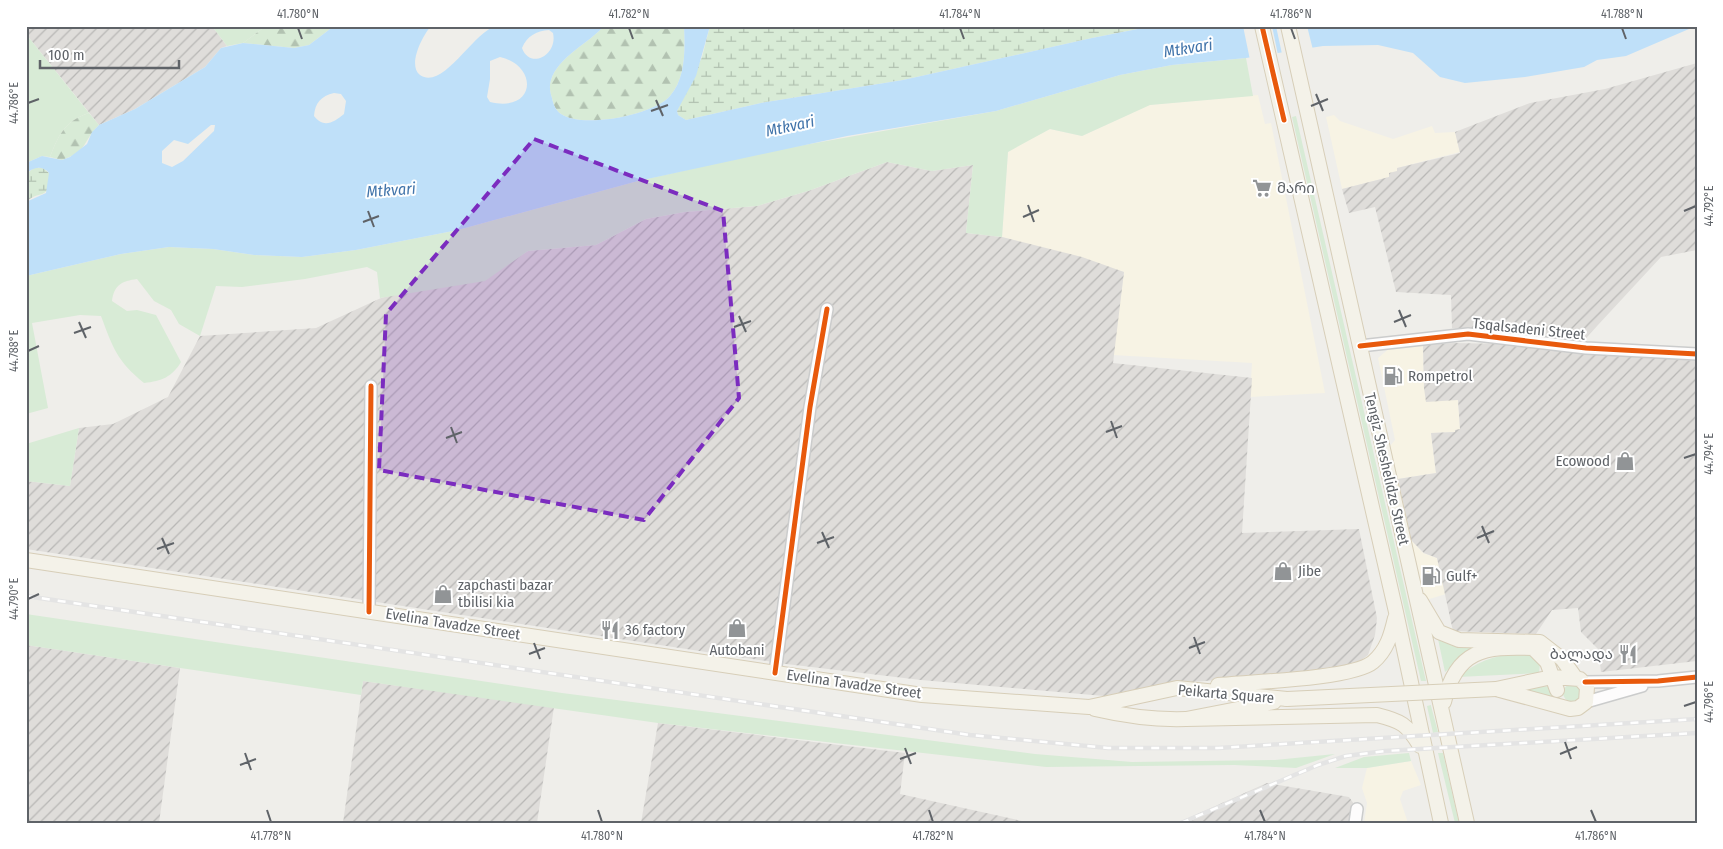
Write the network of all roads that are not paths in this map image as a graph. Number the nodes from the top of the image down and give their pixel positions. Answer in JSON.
{"nodes":[{"id":1,"x":1262,"y":26,"type":"edge"},
{"id":2,"x":1288,"y":26,"type":"edge"},
{"id":3,"x":827,"y":309,"type":"dead end"},
{"id":4,"x":1360,"y":346,"type":"junction"},
{"id":5,"x":1697,"y":354,"type":"edge"},
{"id":6,"x":371,"y":386,"type":"dead end"},
{"id":7,"x":26,"y":560,"type":"edge"},
{"id":8,"x":1414,"y":590,"type":"junction"},
{"id":9,"x":369,"y":612,"type":"junction"},
{"id":10,"x":1396,"y":612,"type":"junction"},
{"id":11,"x":775,"y":673,"type":"junction"},
{"id":12,"x":1697,"y":677,"type":"edge"},
{"id":13,"x":1576,"y":679,"type":"junction"},
{"id":14,"x":1658,"y":681,"type":"junction"},
{"id":15,"x":1554,"y":684,"type":"junction"},
{"id":16,"x":1188,"y":688,"type":"junction"},
{"id":17,"x":1496,"y":688,"type":"junction"},
{"id":18,"x":1159,"y":693,"type":"junction"},
{"id":19,"x":1287,"y":699,"type":"junction"},
{"id":20,"x":1586,"y":702,"type":"junction"},
{"id":21,"x":1089,"y":707,"type":"junction"},
{"id":22,"x":1570,"y":709,"type":"junction"},
{"id":23,"x":1442,"y":712,"type":"junction"},
{"id":24,"x":1162,"y":718,"type":"junction"},
{"id":25,"x":1186,"y":719,"type":"junction"},
{"id":26,"x":1426,"y":757,"type":"junction"},
{"id":27,"x":1357,"y":809,"type":"dead end"},
{"id":28,"x":1355,"y":823,"type":"edge"},
{"id":29,"x":1441,"y":823,"type":"edge"},
{"id":30,"x":1467,"y":823,"type":"edge"}],
"edges":[{"from":1,"to":10,"type":"main road","name":"Tengiz Sheshelidze Street"},
{"from":2,"to":4,"type":"main road","name":"Tengiz Sheshelidze Street"},
{"from":3,"to":11,"type":"street"},
{"from":4,"to":5,"type":"street","name":"Tsqalsadeni Street"},
{"from":4,"to":8,"type":"main road","name":"Tengiz Sheshelidze Street"},
{"from":6,"to":9,"type":"street"},
{"from":7,"to":9,"type":"main road","name":"Evelina Tavadze Street"},
{"from":8,"to":13,"type":"main road"},
{"from":8,"to":23,"type":"main road","name":"Tengiz Sheshelidze Street"},
{"from":9,"to":11,"type":"main road","name":"Evelina Tavadze Street"},
{"from":10,"to":16,"type":"main road"},
{"from":10,"to":26,"type":"main road","name":"Tengiz Sheshelidze Street"},
{"from":11,"to":21,"type":"main road","name":"Evelina Tavadze Street"},
{"from":12,"to":14,"type":"street"},
{"from":13,"to":14,"type":"street"},
{"from":13,"to":15,"type":"main road"},
{"from":13,"to":20,"type":"main road"},
{"from":14,"to":20,"type":"street"},
{"from":15,"to":17,"type":"main road"},
{"from":15,"to":22,"type":"main road"},
{"from":15,"to":23,"type":"main road"},
{"from":16,"to":18,"type":"main road","name":"Peikarta Square"},
{"from":16,"to":19,"type":"main road","name":"Peikarta Square"},
{"from":17,"to":19,"type":"main road","bridge":true},
{"from":17,"to":22,"type":"main road"},
{"from":18,"to":21,"type":"main road","name":"Evelina Tavadze Street"},
{"from":18,"to":24,"type":"main road"},
{"from":19,"to":25,"type":"main road","name":"Peikarta Square"},
{"from":20,"to":22,"type":"main road"},
{"from":21,"to":24,"type":"main road","name":"Evelina Tavadze Street"},
{"from":23,"to":30,"type":"main road","name":"Tengiz Sheshelidze Street"},
{"from":24,"to":25,"type":"main road","name":"Peikarta Square"},
{"from":25,"to":26,"type":"main road"},
{"from":26,"to":29,"type":"main road","name":"Tengiz Sheshelidze Street"},
{"from":27,"to":28,"type":"street"}]}
